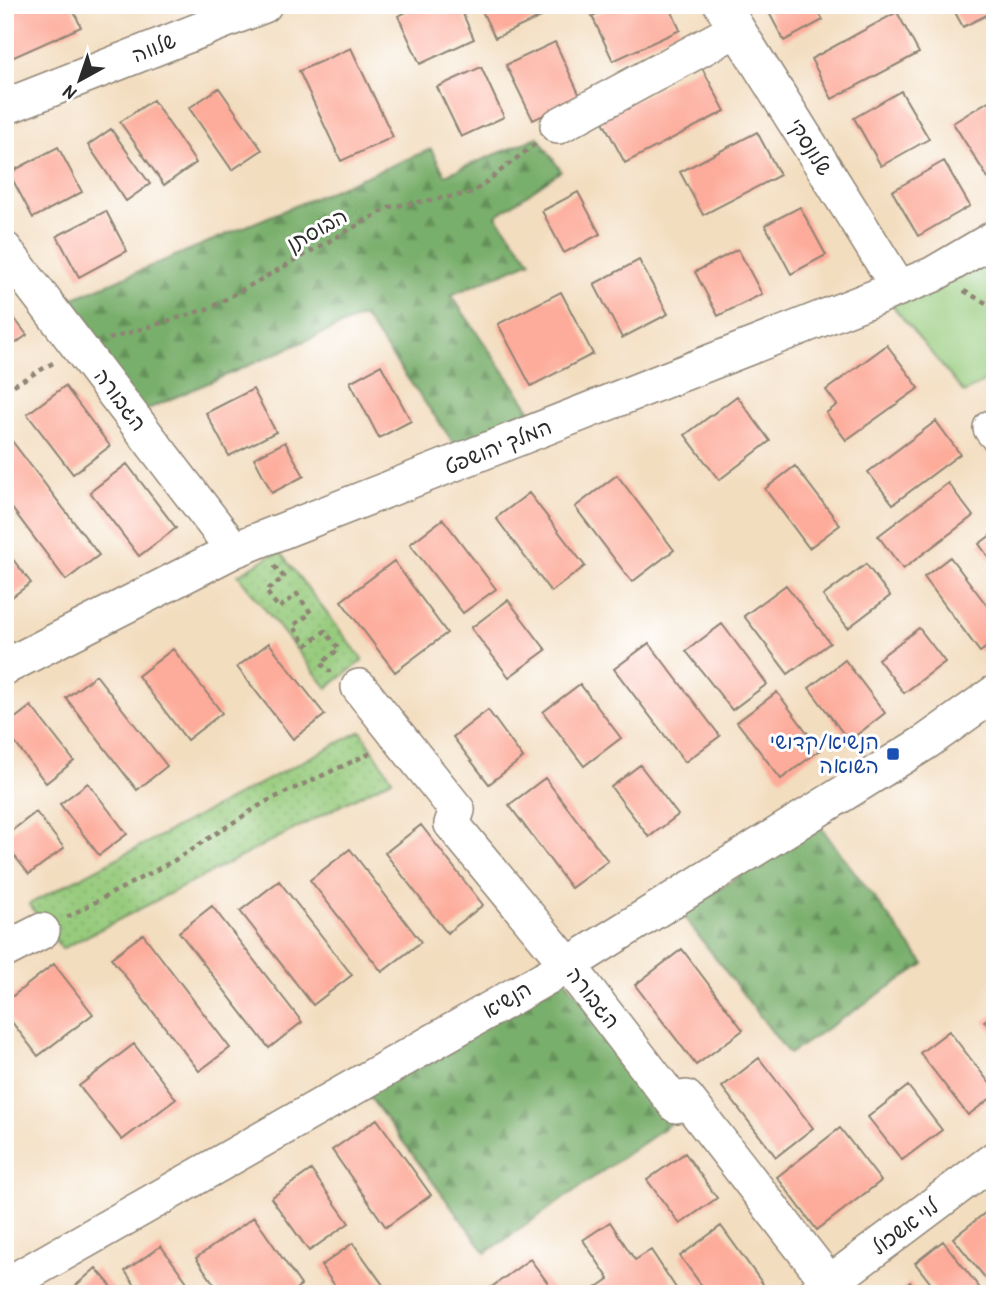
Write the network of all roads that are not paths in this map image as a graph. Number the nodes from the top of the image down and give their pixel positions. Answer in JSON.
{"nodes":[{"id":1,"x":264,"y":5,"type":"edge"},
{"id":2,"x":729,"y":17,"type":"edge"},
{"id":3,"x":5,"y":107,"type":"edge"},
{"id":4,"x":558,"y":126,"type":"road end"},
{"id":5,"x":995,"y":238,"type":"edge"},
{"id":6,"x":5,"y":250,"type":"edge"},
{"id":7,"x":899,"y":288,"type":"junction"},
{"id":8,"x":234,"y":550,"type":"junction"},
{"id":9,"x":5,"y":667,"type":"edge"},
{"id":10,"x":359,"y":687,"type":"dead end"},
{"id":11,"x":995,"y":693,"type":"edge"},
{"id":12,"x":41,"y":931,"type":"road end"},
{"id":13,"x":5,"y":950,"type":"edge"},
{"id":14,"x":568,"y":965,"type":"junction"},
{"id":15,"x":995,"y":1159,"type":"edge"},
{"id":16,"x":10,"y":1288,"type":"edge"},
{"id":17,"x":828,"y":1290,"type":"edge"}],
"edges":[{"from":1,"to":3,"type":"street","name":"שלווה"},
{"from":2,"to":4,"type":"street"},
{"from":2,"to":7,"type":"street","name":"שלונסקי"},
{"from":5,"to":7,"type":"street","name":"המלך יהושפט"},
{"from":6,"to":8,"type":"street","name":"הגבורה"},
{"from":7,"to":8,"type":"street","name":"המלך יהושפט"},
{"from":8,"to":9,"type":"street","name":"המלך יהושפט"},
{"from":10,"to":14,"type":"street","name":"הגבורה"},
{"from":11,"to":14,"type":"street","name":"הנשיא"},
{"from":12,"to":13,"type":"street"},
{"from":14,"to":16,"type":"street","name":"הנשיא"},
{"from":14,"to":17,"type":"street","name":"הגבורה"},
{"from":15,"to":17,"type":"street","name":"לוי אשכול"}]}
